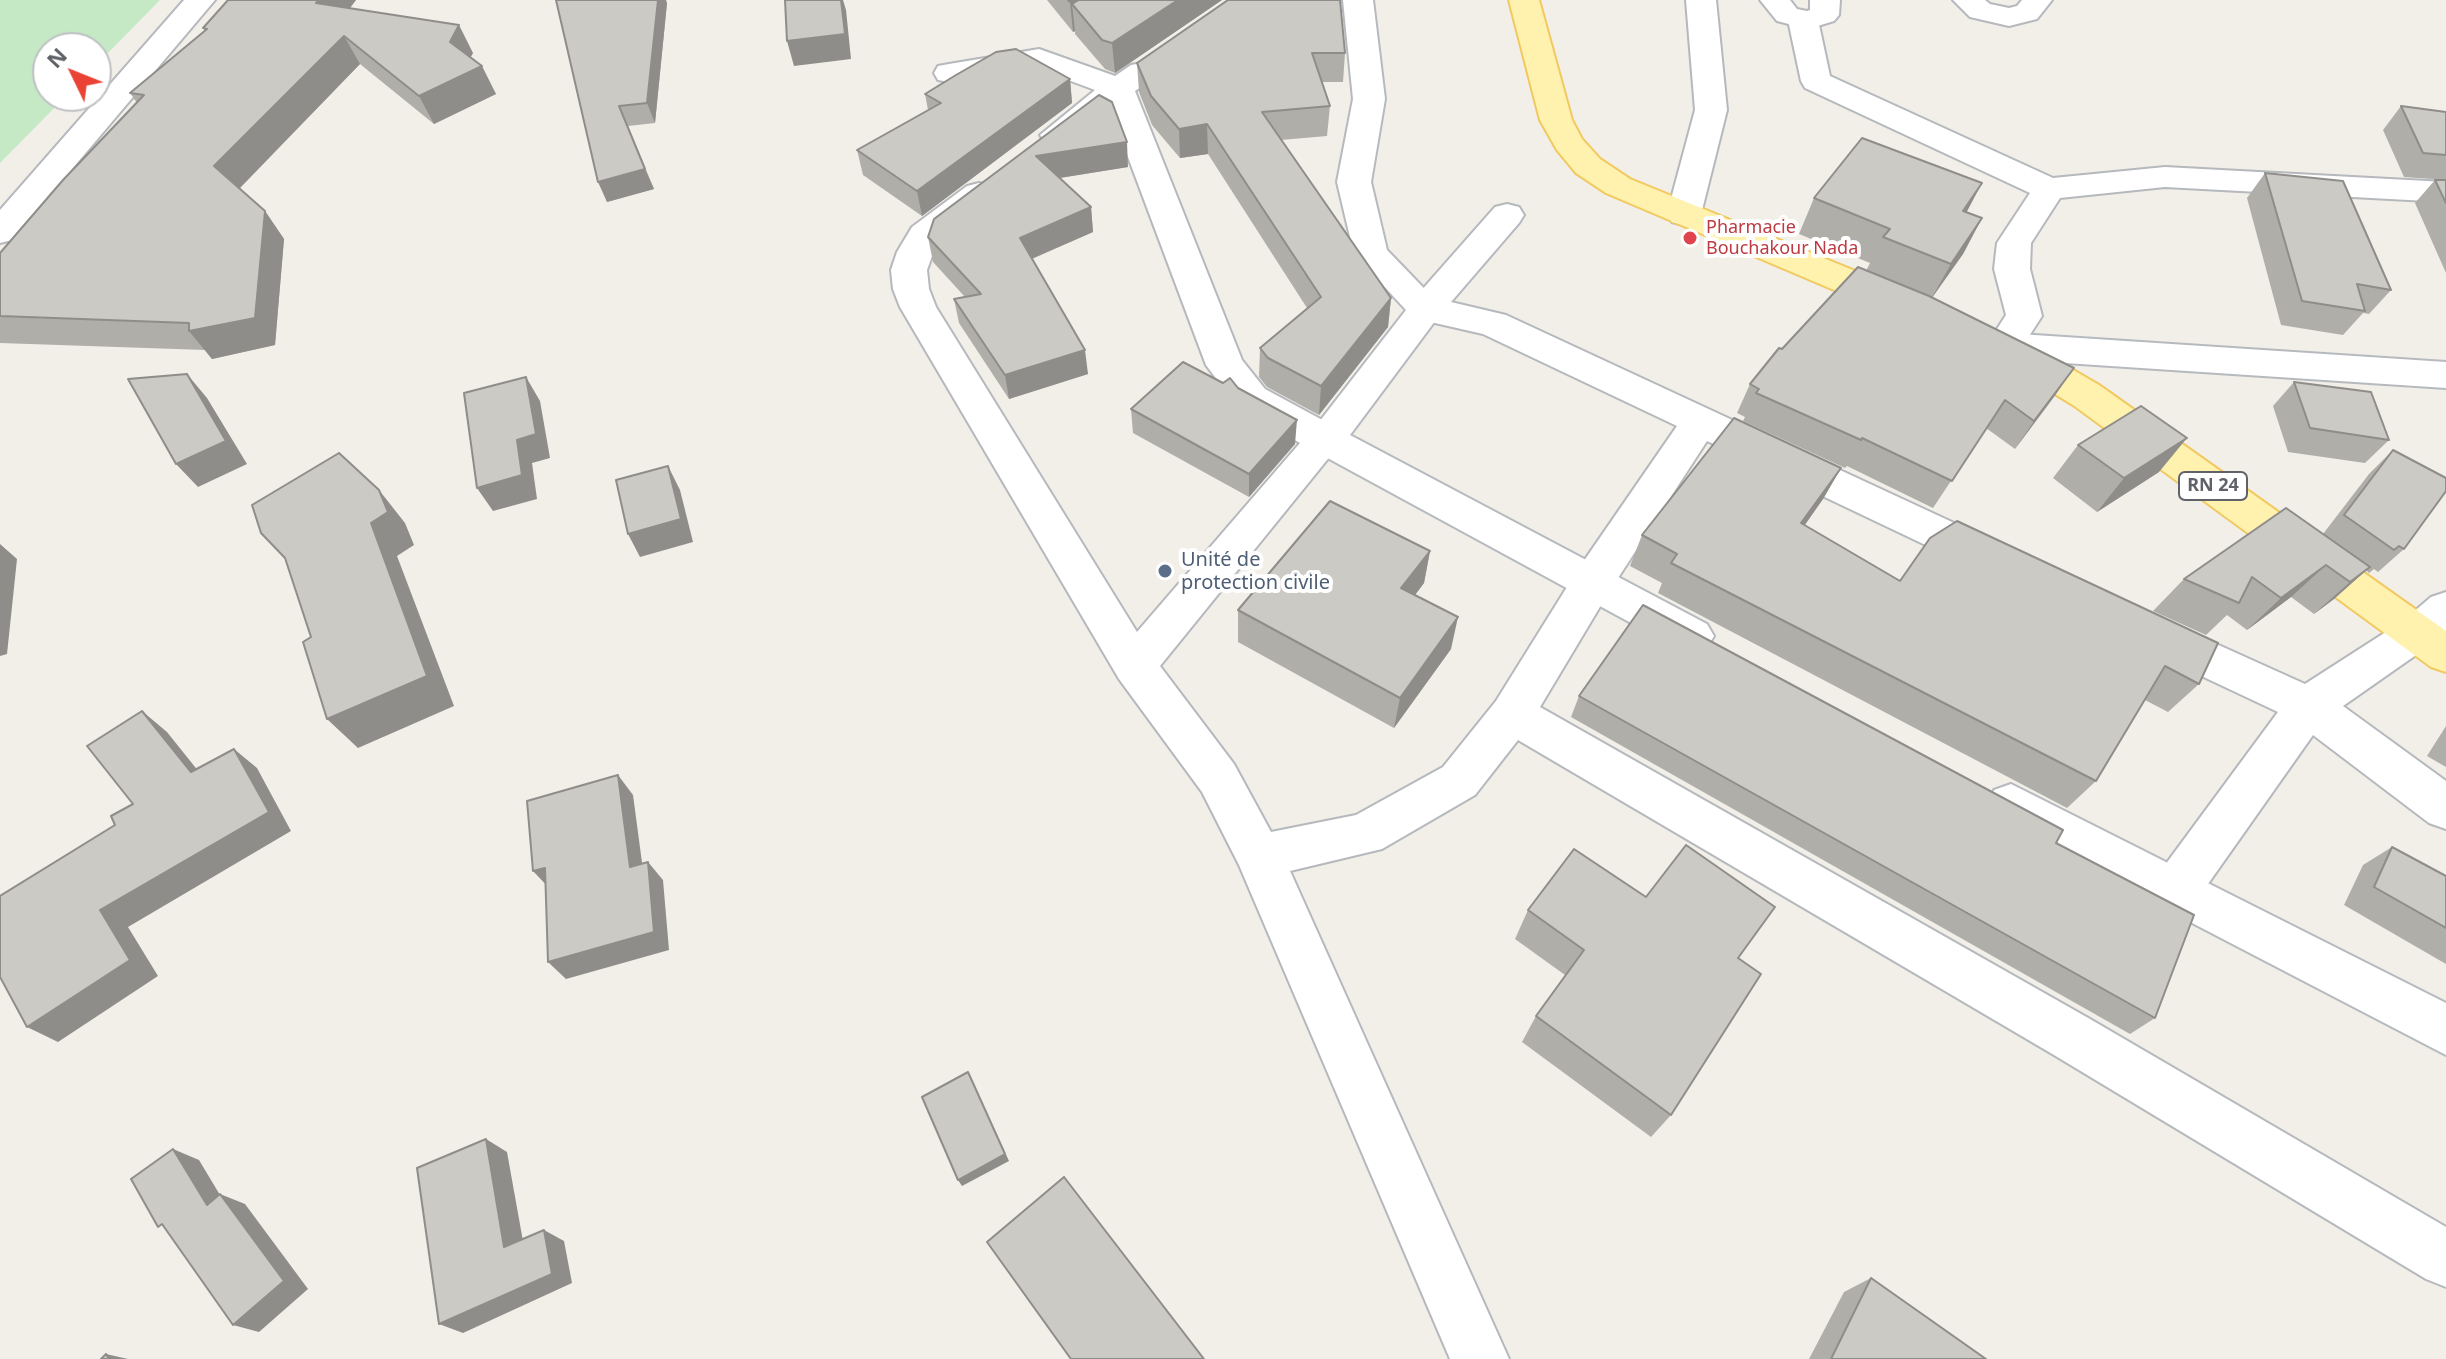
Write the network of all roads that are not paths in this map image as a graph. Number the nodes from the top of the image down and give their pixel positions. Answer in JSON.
{"nodes":[{"id":1,"x":200,"y":0,"type":"edge"},
{"id":2,"x":1358,"y":0,"type":"edge"},
{"id":3,"x":1524,"y":0,"type":"edge"},
{"id":4,"x":1701,"y":0,"type":"edge"},
{"id":5,"x":1775,"y":0,"type":"edge"},
{"id":6,"x":1968,"y":0,"type":"edge"},
{"id":7,"x":2037,"y":0,"type":"edge"},
{"id":8,"x":1814,"y":10,"type":"edge"},
{"id":9,"x":1169,"y":53,"type":"edge"},
{"id":10,"x":949,"y":73,"type":"dead end"},
{"id":11,"x":1118,"y":88,"type":"junction"},
{"id":12,"x":2049,"y":189,"type":"junction"},
{"id":13,"x":2446,"y":192,"type":"edge"},
{"id":14,"x":1684,"y":214,"type":"junction"},
{"id":15,"x":1507,"y":215,"type":"dead end"},
{"id":16,"x":0,"y":232,"type":"edge"},
{"id":17,"x":1426,"y":309,"type":"junction"},
{"id":18,"x":1931,"y":316,"type":"edge"},
{"id":19,"x":1989,"y":340,"type":"junction"},
{"id":20,"x":2446,"y":375,"type":"edge"},
{"id":21,"x":1700,"y":422,"type":"junction"},
{"id":22,"x":1325,"y":439,"type":"junction"},
{"id":23,"x":2033,"y":578,"type":"edge"},
{"id":24,"x":1592,"y":583,"type":"junction"},
{"id":25,"x":2120,"y":618,"type":"edge"},
{"id":26,"x":2437,"y":632,"type":"edge"},
{"id":27,"x":1730,"y":657,"type":"edge"},
{"id":28,"x":1134,"y":666,"type":"junction"},
{"id":29,"x":2308,"y":706,"type":"junction"},
{"id":30,"x":1512,"y":714,"type":"junction"},
{"id":31,"x":1980,"y":789,"type":"edge"},
{"id":32,"x":2446,"y":808,"type":"edge"},
{"id":33,"x":1259,"y":856,"type":"junction"},
{"id":34,"x":2174,"y":892,"type":"junction"},
{"id":35,"x":2446,"y":1030,"type":"edge"},
{"id":36,"x":2446,"y":1259,"type":"edge"},
{"id":37,"x":1480,"y":1359,"type":"edge"}],
"edges":[{"from":1,"to":16,"type":"street"},
{"from":2,"to":17,"type":"street"},
{"from":3,"to":14,"type":"main road"},
{"from":4,"to":14,"type":"street"},
{"from":5,"to":8,"type":"street"},
{"from":6,"to":7,"type":"street"},
{"from":8,"to":12,"type":"street"},
{"from":9,"to":11,"type":"street"},
{"from":10,"to":11,"type":"street"},
{"from":11,"to":22,"type":"street"},
{"from":11,"to":28,"type":"street"},
{"from":12,"to":13,"type":"street"},
{"from":12,"to":19,"type":"street"},
{"from":14,"to":18,"type":"main road"},
{"from":15,"to":17,"type":"street"},
{"from":17,"to":21,"type":"street"},
{"from":17,"to":22,"type":"street"},
{"from":19,"to":20,"type":"street"},
{"from":19,"to":26,"type":"main road","number":"RN 24"},
{"from":21,"to":23,"type":"street"},
{"from":21,"to":24,"type":"street"},
{"from":22,"to":24,"type":"street"},
{"from":22,"to":28,"type":"street"},
{"from":24,"to":27,"type":"street"},
{"from":24,"to":30,"type":"street"},
{"from":25,"to":29,"type":"street"},
{"from":26,"to":29,"type":"street"},
{"from":28,"to":33,"type":"street"},
{"from":29,"to":32,"type":"street"},
{"from":29,"to":34,"type":"street"},
{"from":30,"to":33,"type":"street"},
{"from":30,"to":36,"type":"street"},
{"from":31,"to":34,"type":"street"},
{"from":33,"to":37,"type":"street"},
{"from":34,"to":35,"type":"street"}]}
